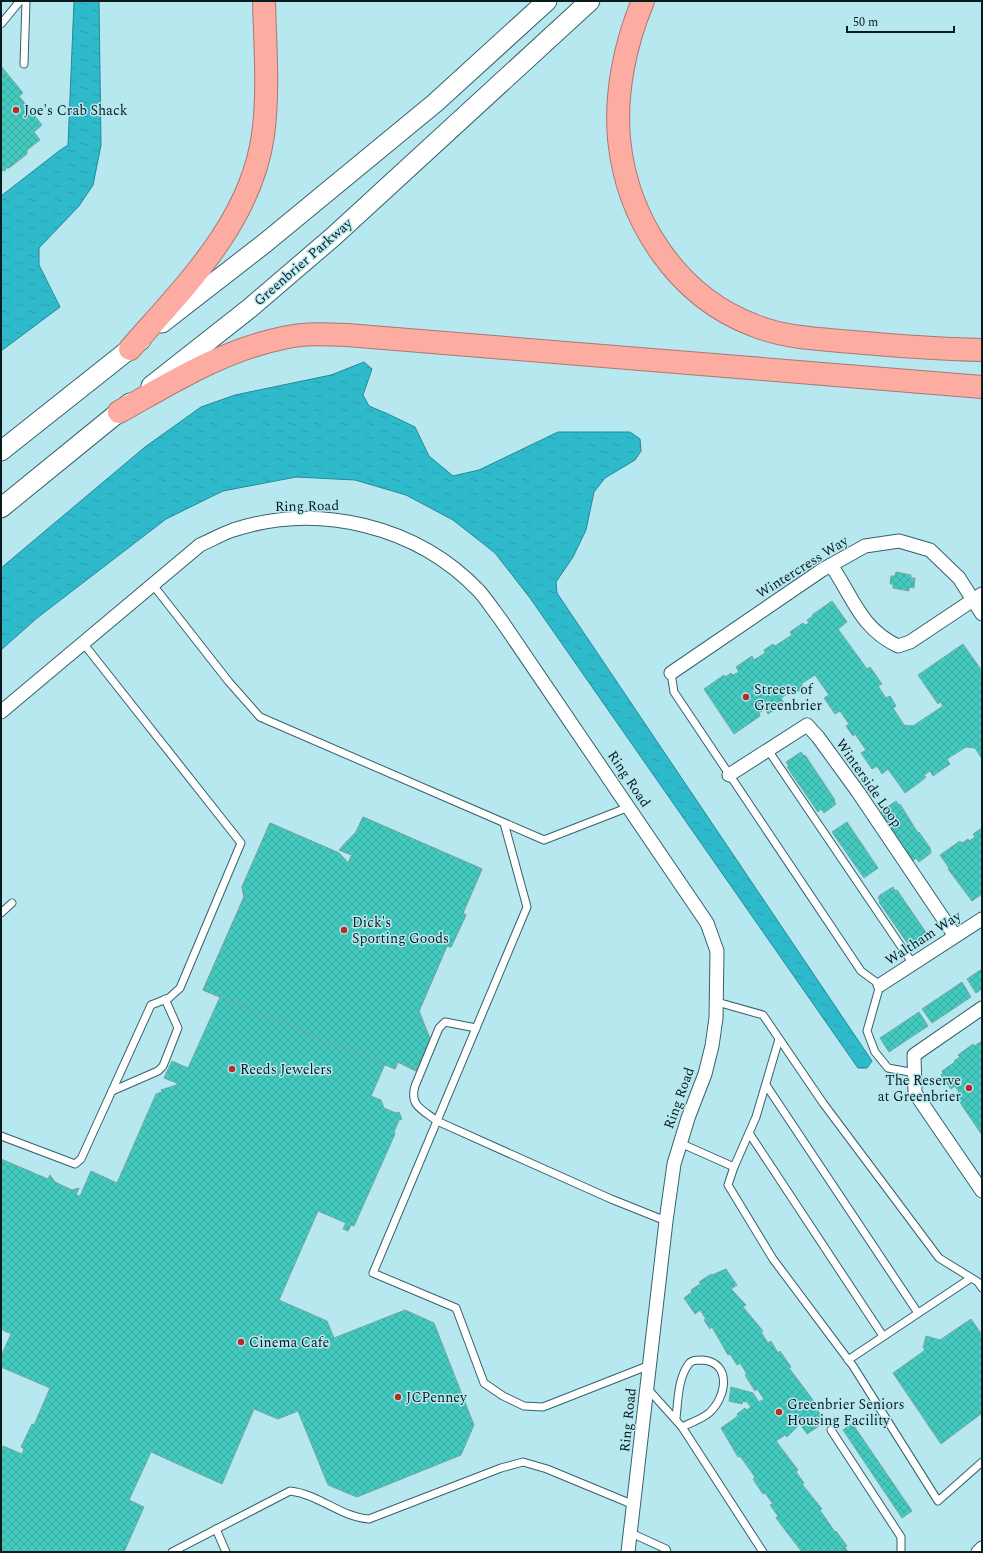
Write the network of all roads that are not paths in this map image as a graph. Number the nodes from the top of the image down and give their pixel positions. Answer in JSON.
{"nodes":[{"id":1,"x":20,"y":1,"type":"edge"},
{"id":2,"x":26,"y":1,"type":"edge"},
{"id":3,"x":264,"y":1,"type":"edge"},
{"id":4,"x":547,"y":1,"type":"edge"},
{"id":5,"x":590,"y":1,"type":"edge"},
{"id":6,"x":643,"y":1,"type":"edge"},
{"id":7,"x":1,"y":24,"type":"edge"},
{"id":8,"x":24,"y":64,"type":"dead end"},
{"id":9,"x":130,"y":349,"type":"junction"},
{"id":10,"x":982,"y":350,"type":"edge"},
{"id":11,"x":982,"y":387,"type":"edge"},
{"id":12,"x":119,"y":412,"type":"junction"},
{"id":13,"x":1,"y":451,"type":"edge"},
{"id":14,"x":1,"y":508,"type":"edge"},
{"id":15,"x":830,"y":565,"type":"junction"},
{"id":16,"x":153,"y":585,"type":"junction"},
{"id":17,"x":977,"y":597,"type":"edge"},
{"id":18,"x":982,"y":614,"type":"edge"},
{"id":19,"x":84,"y":643,"type":"junction"},
{"id":20,"x":671,"y":673,"type":"joint"},
{"id":21,"x":1,"y":712,"type":"edge"},
{"id":22,"x":768,"y":750,"type":"junction"},
{"id":23,"x":729,"y":775,"type":"junction"},
{"id":24,"x":629,"y":807,"type":"junction"},
{"id":25,"x":504,"y":823,"type":"junction"},
{"id":26,"x":12,"y":903,"type":"dead end"},
{"id":27,"x":1,"y":913,"type":"edge"},
{"id":28,"x":982,"y":919,"type":"edge"},
{"id":29,"x":956,"y":936,"type":"junction"},
{"id":30,"x":913,"y":964,"type":"junction"},
{"id":31,"x":880,"y":985,"type":"junction"},
{"id":32,"x":165,"y":999,"type":"junction"},
{"id":33,"x":717,"y":1002,"type":"junction"},
{"id":34,"x":982,"y":1008,"type":"edge"},
{"id":35,"x":476,"y":1028,"type":"junction"},
{"id":36,"x":779,"y":1039,"type":"junction"},
{"id":37,"x":915,"y":1073,"type":"junction"},
{"id":38,"x":766,"y":1085,"type":"junction"},
{"id":39,"x":112,"y":1091,"type":"junction"},
{"id":40,"x":438,"y":1121,"type":"junction"},
{"id":41,"x":749,"y":1134,"type":"junction"},
{"id":42,"x":1,"y":1136,"type":"edge"},
{"id":43,"x":680,"y":1143,"type":"junction"},
{"id":44,"x":734,"y":1167,"type":"junction"},
{"id":45,"x":982,"y":1191,"type":"edge"},
{"id":46,"x":666,"y":1221,"type":"junction"},
{"id":47,"x":971,"y":1278,"type":"junction"},
{"id":48,"x":982,"y":1288,"type":"edge"},
{"id":49,"x":918,"y":1313,"type":"junction"},
{"id":50,"x":883,"y":1336,"type":"junction"},
{"id":51,"x":848,"y":1360,"type":"junction"},
{"id":52,"x":650,"y":1365,"type":"junction"},
{"id":53,"x":647,"y":1388,"type":"junction"},
{"id":54,"x":676,"y":1418,"type":"junction"},
{"id":55,"x":682,"y":1427,"type":"junction"},
{"id":56,"x":831,"y":1430,"type":"dead end"},
{"id":57,"x":982,"y":1462,"type":"edge"},
{"id":58,"x":634,"y":1504,"type":"junction"},
{"id":59,"x":216,"y":1529,"type":"junction"},
{"id":60,"x":631,"y":1533,"type":"junction"},
{"id":61,"x":982,"y":1548,"type":"edge"},
{"id":62,"x":172,"y":1552,"type":"edge"},
{"id":63,"x":226,"y":1552,"type":"edge"},
{"id":64,"x":628,"y":1552,"type":"edge"},
{"id":65,"x":667,"y":1552,"type":"edge"},
{"id":66,"x":762,"y":1552,"type":"edge"},
{"id":67,"x":901,"y":1552,"type":"edge"},
{"id":68,"x":978,"y":1552,"type":"edge"}],
"edges":[{"from":1,"to":7,"type":"lane"},
{"from":2,"to":8,"type":"lane"},
{"from":3,"to":9,"type":"highway"},
{"from":4,"to":9,"type":"main road"},
{"from":5,"to":12,"type":"main road","name":"Greenbrier Parkway"},
{"from":6,"to":10,"type":"highway"},
{"from":9,"to":13,"type":"main road"},
{"from":11,"to":12,"type":"highway"},
{"from":12,"to":14,"type":"main road","name":"Greenbrier Parkway"},
{"from":15,"to":17,"type":"street","name":"Wintercress Way"},
{"from":15,"to":17,"type":"street"},
{"from":15,"to":20,"type":"street","name":"Wintercress Way"},
{"from":16,"to":19,"type":"street","name":"Ring Road"},
{"from":16,"to":24,"type":"street","name":"Ring Road"},
{"from":16,"to":25,"type":"lane"},
{"from":17,"to":18,"type":"street","name":"Wintercress Way"},
{"from":19,"to":21,"type":"street","name":"Ring Road"},
{"from":19,"to":32,"type":"lane"},
{"from":20,"to":23,"type":"lane"},
{"from":22,"to":23,"type":"street","name":"Winterside Loop"},
{"from":22,"to":29,"type":"street","name":"Winterside Loop"},
{"from":22,"to":30,"type":"lane"},
{"from":23,"to":31,"type":"lane"},
{"from":24,"to":25,"type":"lane"},
{"from":24,"to":33,"type":"street","name":"Ring Road"},
{"from":25,"to":35,"type":"lane"},
{"from":26,"to":27,"type":"lane"},
{"from":28,"to":29,"type":"street","name":"Waltham Way"},
{"from":29,"to":30,"type":"street","name":"Waltham Way"},
{"from":30,"to":31,"type":"street","name":"Waltham Way"},
{"from":31,"to":37,"type":"lane"},
{"from":32,"to":39,"type":"lane"},
{"from":32,"to":39,"type":"lane"},
{"from":33,"to":36,"type":"lane"},
{"from":33,"to":43,"type":"street","name":"Ring Road"},
{"from":34,"to":37,"type":"street"},
{"from":35,"to":40,"type":"lane"},
{"from":35,"to":40,"type":"lane"},
{"from":36,"to":38,"type":"lane"},
{"from":36,"to":47,"type":"lane"},
{"from":37,"to":45,"type":"street"},
{"from":38,"to":41,"type":"lane"},
{"from":38,"to":49,"type":"lane"},
{"from":39,"to":42,"type":"lane"},
{"from":40,"to":46,"type":"lane"},
{"from":40,"to":52,"type":"lane"},
{"from":41,"to":44,"type":"lane"},
{"from":41,"to":50,"type":"lane"},
{"from":43,"to":44,"type":"lane"},
{"from":43,"to":46,"type":"street","name":"Ring Road"},
{"from":44,"to":51,"type":"lane"},
{"from":46,"to":52,"type":"street","name":"Ring Road"},
{"from":47,"to":48,"type":"lane"},
{"from":47,"to":49,"type":"lane"},
{"from":49,"to":50,"type":"lane"},
{"from":50,"to":51,"type":"lane"},
{"from":51,"to":57,"type":"lane"},
{"from":52,"to":53,"type":"street","name":"Ring Road"},
{"from":53,"to":54,"type":"lane"},
{"from":53,"to":58,"type":"street","name":"Ring Road"},
{"from":54,"to":55,"type":"lane"},
{"from":54,"to":55,"type":"lane"},
{"from":55,"to":66,"type":"lane"},
{"from":56,"to":67,"type":"lane"},
{"from":58,"to":59,"type":"lane"},
{"from":58,"to":60,"type":"street","name":"Ring Road"},
{"from":59,"to":62,"type":"lane"},
{"from":59,"to":63,"type":"lane"},
{"from":60,"to":64,"type":"street","name":"Ring Road"},
{"from":60,"to":65,"type":"lane"},
{"from":61,"to":68,"type":"street"}]}
